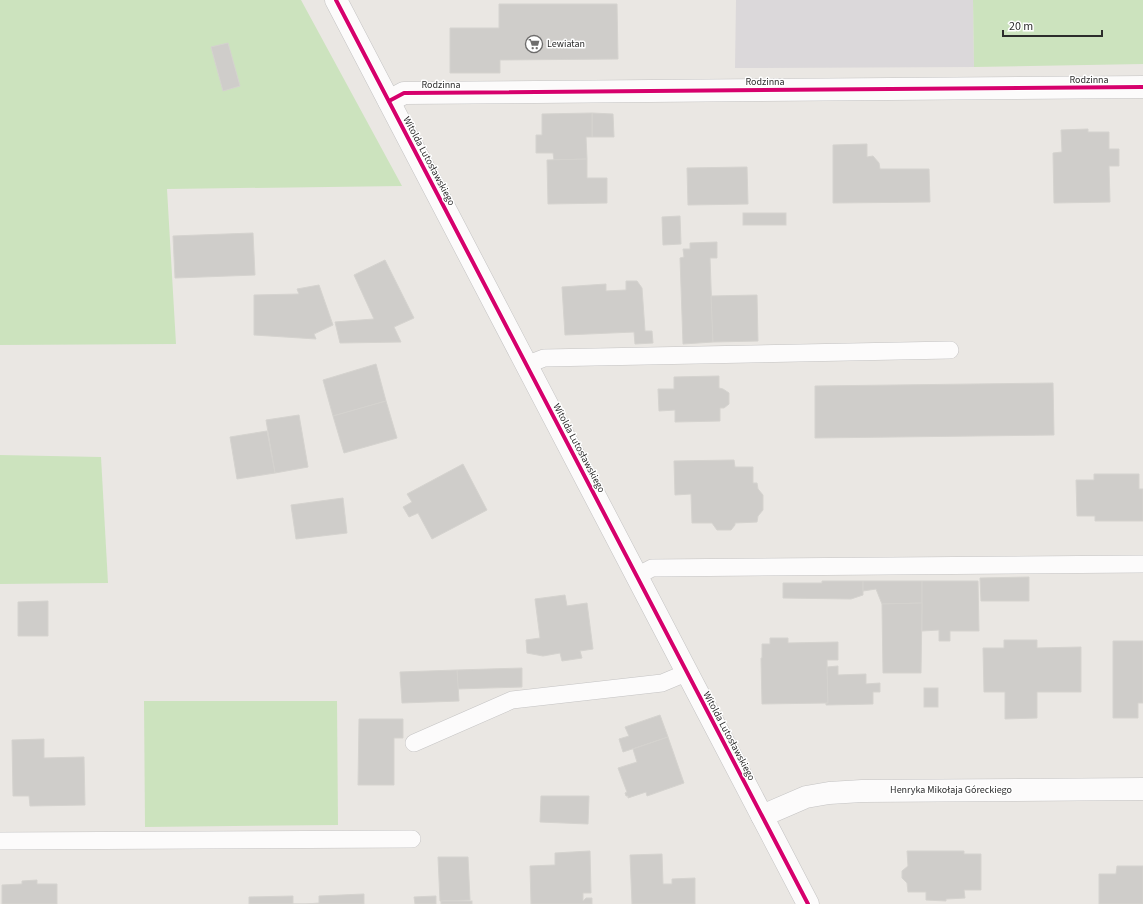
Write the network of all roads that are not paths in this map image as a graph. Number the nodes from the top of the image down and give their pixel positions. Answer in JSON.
{"nodes":[{"id":1,"x":336,"y":0,"type":"edge"},
{"id":2,"x":1143,"y":87,"type":"edge"},
{"id":3,"x":389,"y":101,"type":"junction"},
{"id":4,"x":950,"y":350,"type":"dead end"},
{"id":5,"x":526,"y":365,"type":"junction"},
{"id":6,"x":1143,"y":564,"type":"edge"},
{"id":7,"x":637,"y":576,"type":"junction"},
{"id":8,"x":686,"y":673,"type":"junction"},
{"id":9,"x":414,"y":743,"type":"dead end"},
{"id":10,"x":1143,"y":790,"type":"edge"},
{"id":11,"x":762,"y":816,"type":"junction"},
{"id":12,"x":412,"y":839,"type":"dead end"},
{"id":13,"x":0,"y":841,"type":"edge"},
{"id":14,"x":808,"y":904,"type":"edge"}],
"edges":[{"from":1,"to":3,"type":"street","name":"Witolda Lutosławskiego"},
{"from":2,"to":3,"type":"street","name":"Rodzinna"},
{"from":3,"to":5,"type":"street","name":"Witolda Lutosławskiego"},
{"from":4,"to":5,"type":"lane"},
{"from":5,"to":7,"type":"street","name":"Witolda Lutosławskiego"},
{"from":6,"to":7,"type":"lane"},
{"from":7,"to":8,"type":"street","name":"Witolda Lutosławskiego"},
{"from":8,"to":9,"type":"lane"},
{"from":8,"to":11,"type":"street","name":"Witolda Lutosławskiego"},
{"from":10,"to":11,"type":"street","name":"Henryka Mikołaja Góreckiego"},
{"from":11,"to":14,"type":"street","name":"Witolda Lutosławskiego"},
{"from":12,"to":13,"type":"lane"}]}
